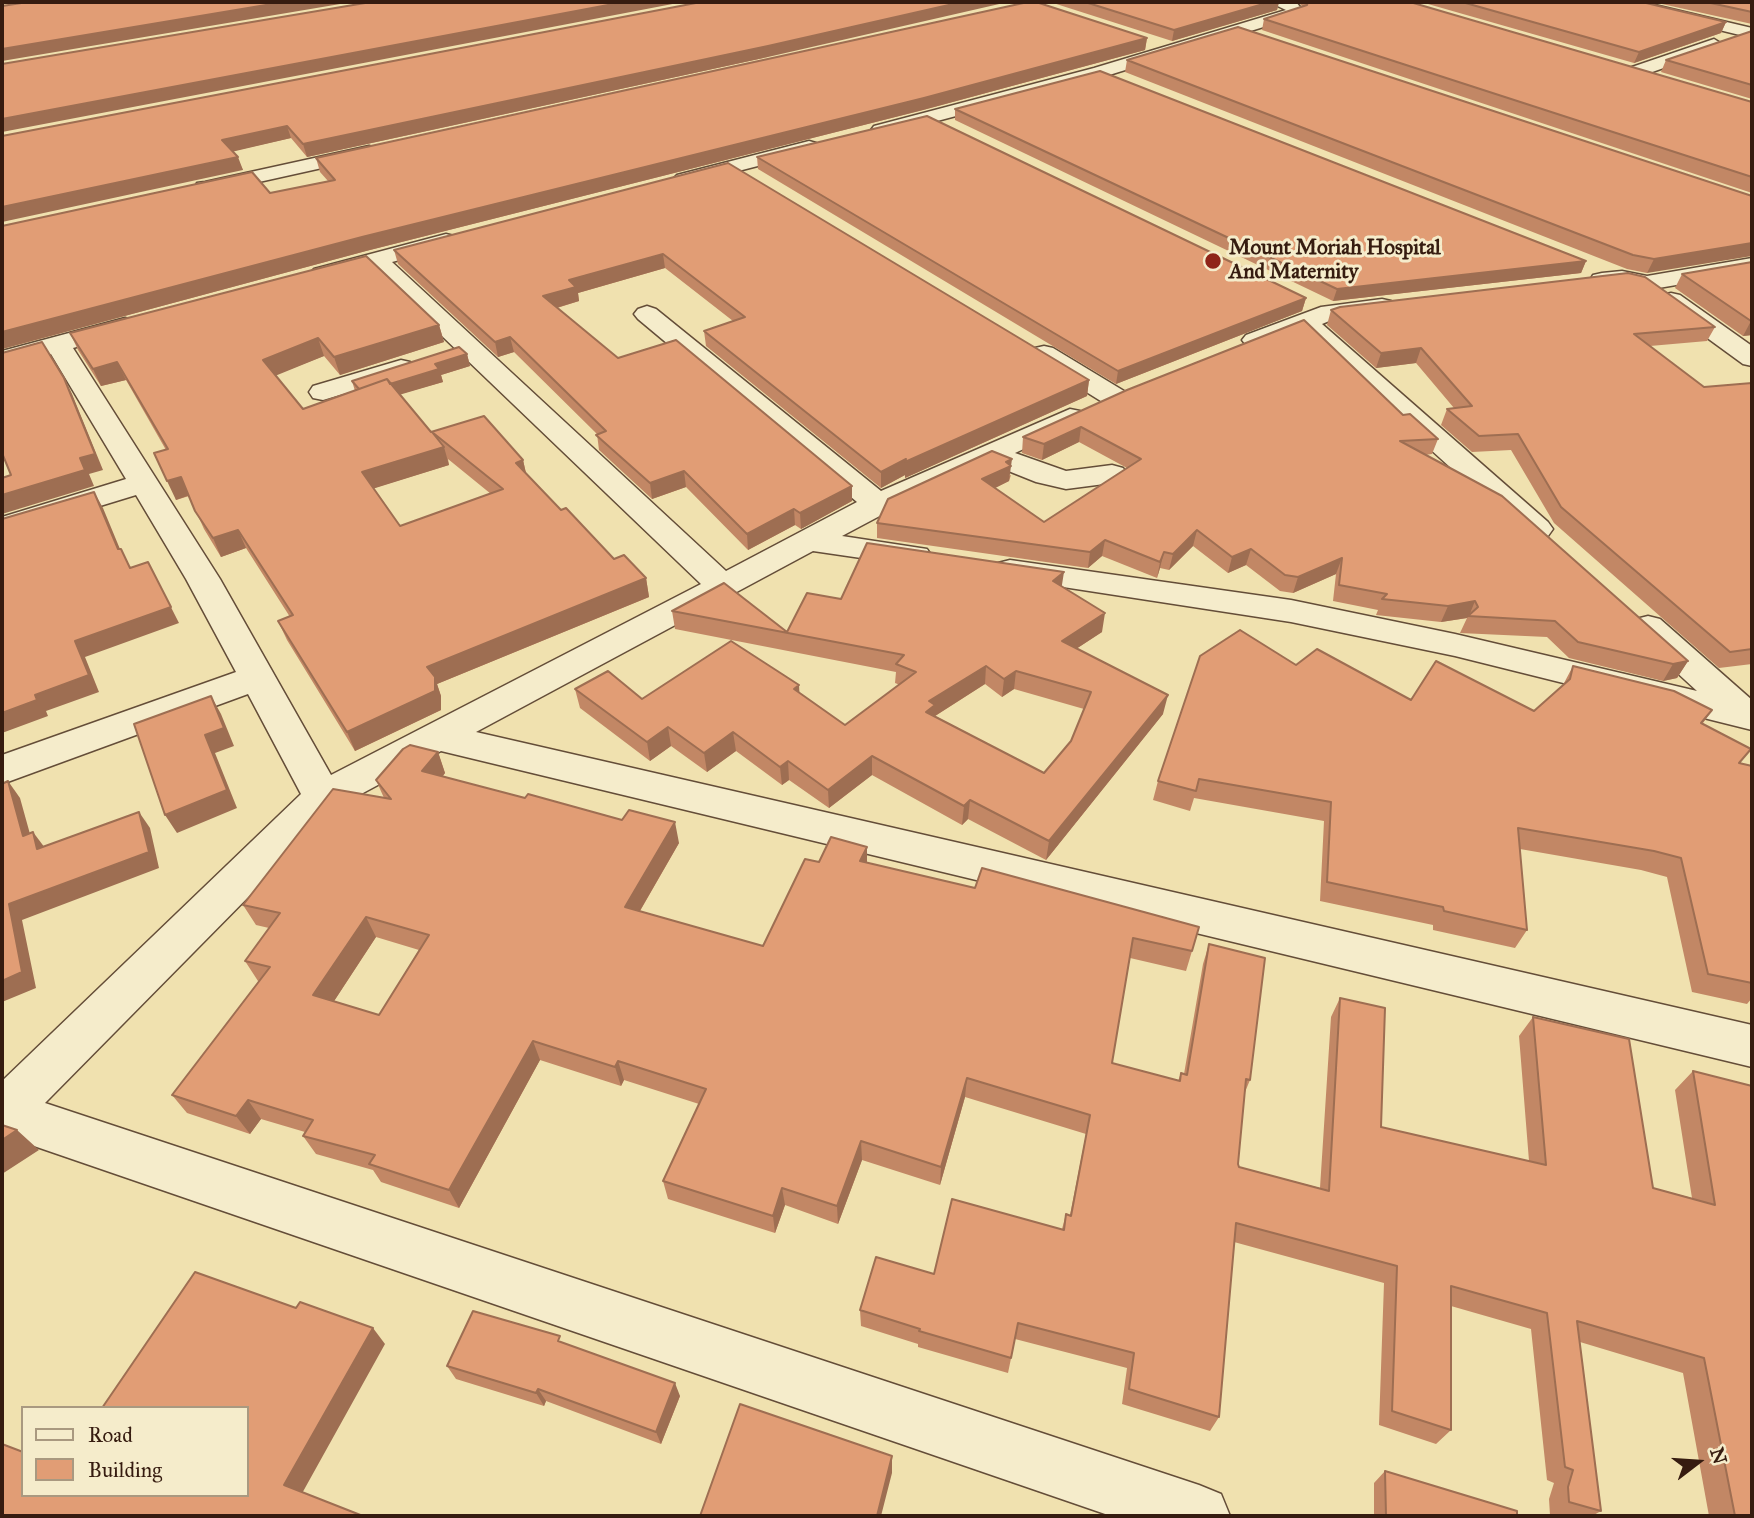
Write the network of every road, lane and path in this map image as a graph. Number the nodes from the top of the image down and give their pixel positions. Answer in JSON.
{"nodes":[{"id":1,"x":1278,"y":2,"type":"edge"},
{"id":2,"x":1623,"y":2,"type":"edge"},
{"id":3,"x":1238,"y":31,"type":"junction"},
{"id":4,"x":1751,"y":32,"type":"edge"},
{"id":5,"x":1265,"y":39,"type":"edge"},
{"id":6,"x":1147,"y":42,"type":"dead end"},
{"id":7,"x":1172,"y":50,"type":"junction"},
{"id":8,"x":1100,"y":72,"type":"junction"},
{"id":9,"x":1661,"y":80,"type":"edge"},
{"id":10,"x":1125,"y":82,"type":"edge"},
{"id":11,"x":929,"y":118,"type":"junction"},
{"id":12,"x":954,"y":130,"type":"edge"},
{"id":13,"x":865,"y":134,"type":"edge"},
{"id":14,"x":826,"y":143,"type":"edge"},
{"id":15,"x":392,"y":147,"type":"edge"},
{"id":16,"x":733,"y":166,"type":"junction"},
{"id":17,"x":757,"y":181,"type":"edge"},
{"id":18,"x":667,"y":183,"type":"edge"},
{"id":19,"x":190,"y":191,"type":"edge"},
{"id":20,"x":468,"y":235,"type":"edge"},
{"id":21,"x":375,"y":259,"type":"junction"},
{"id":22,"x":1752,"y":265,"type":"edge"},
{"id":23,"x":1575,"y":274,"type":"edge"},
{"id":24,"x":296,"y":281,"type":"edge"},
{"id":25,"x":1634,"y":281,"type":"junction"},
{"id":26,"x":1413,"y":302,"type":"edge"},
{"id":27,"x":1313,"y":311,"type":"junction"},
{"id":28,"x":646,"y":314,"type":"dead end"},
{"id":29,"x":150,"y":320,"type":"edge"},
{"id":30,"x":1018,"y":339,"type":"edge"},
{"id":31,"x":58,"y":344,"type":"junction"},
{"id":32,"x":1228,"y":351,"type":"edge"},
{"id":33,"x":446,"y":353,"type":"junction"},
{"id":34,"x":1752,"y":358,"type":"edge"},
{"id":35,"x":2,"y":359,"type":"edge"},
{"id":36,"x":324,"y":392,"type":"dead end"},
{"id":37,"x":992,"y":454,"type":"junction"},
{"id":38,"x":1112,"y":474,"type":"edge"},
{"id":39,"x":144,"y":483,"type":"junction"},
{"id":40,"x":878,"y":504,"type":"junction"},
{"id":41,"x":2,"y":527,"type":"edge"},
{"id":42,"x":810,"y":541,"type":"junction"},
{"id":43,"x":1563,"y":551,"type":"edge"},
{"id":44,"x":722,"y":585,"type":"junction"},
{"id":45,"x":1625,"y":607,"type":"edge"},
{"id":46,"x":257,"y":678,"type":"junction"},
{"id":47,"x":1751,"y":718,"type":"edge"},
{"id":48,"x":438,"y":737,"type":"junction"},
{"id":49,"x":2,"y":770,"type":"edge"},
{"id":50,"x":323,"y":797,"type":"junction"},
{"id":51,"x":1752,"y":1046,"type":"edge"},
{"id":52,"x":3,"y":1113,"type":"edge"},
{"id":53,"x":1199,"y":1516,"type":"edge"}],
"edges":[{"from":1,"to":3,"type":"street"},
{"from":2,"to":4,"type":"street"},
{"from":3,"to":5,"type":"street"},
{"from":3,"to":7,"type":"street"},
{"from":4,"to":9,"type":"street"},
{"from":6,"to":7,"type":"street"},
{"from":7,"to":8,"type":"street"},
{"from":8,"to":10,"type":"street"},
{"from":8,"to":11,"type":"street"},
{"from":11,"to":12,"type":"street"},
{"from":11,"to":13,"type":"street"},
{"from":14,"to":16,"type":"street"},
{"from":15,"to":19,"type":"street"},
{"from":16,"to":17,"type":"street"},
{"from":16,"to":18,"type":"street"},
{"from":20,"to":21,"type":"street"},
{"from":21,"to":24,"type":"street"},
{"from":21,"to":33,"type":"street"},
{"from":22,"to":25,"type":"street"},
{"from":23,"to":25,"type":"street"},
{"from":25,"to":34,"type":"street"},
{"from":26,"to":27,"type":"street"},
{"from":27,"to":32,"type":"street"},
{"from":27,"to":43,"type":"street"},
{"from":28,"to":40,"type":"street"},
{"from":29,"to":31,"type":"street"},
{"from":30,"to":37,"type":"street"},
{"from":31,"to":35,"type":"street"},
{"from":31,"to":39,"type":"street"},
{"from":33,"to":36,"type":"street"},
{"from":33,"to":44,"type":"street"},
{"from":37,"to":38,"type":"street"},
{"from":37,"to":40,"type":"street"},
{"from":39,"to":41,"type":"street"},
{"from":39,"to":46,"type":"street"},
{"from":40,"to":42,"type":"street"},
{"from":42,"to":44,"type":"street"},
{"from":42,"to":47,"type":"street"},
{"from":44,"to":48,"type":"street"},
{"from":45,"to":47,"type":"street"},
{"from":46,"to":49,"type":"street"},
{"from":46,"to":50,"type":"street"},
{"from":48,"to":50,"type":"street"},
{"from":48,"to":51,"type":"street"},
{"from":50,"to":52,"type":"street"},
{"from":52,"to":53,"type":"street"}]}
